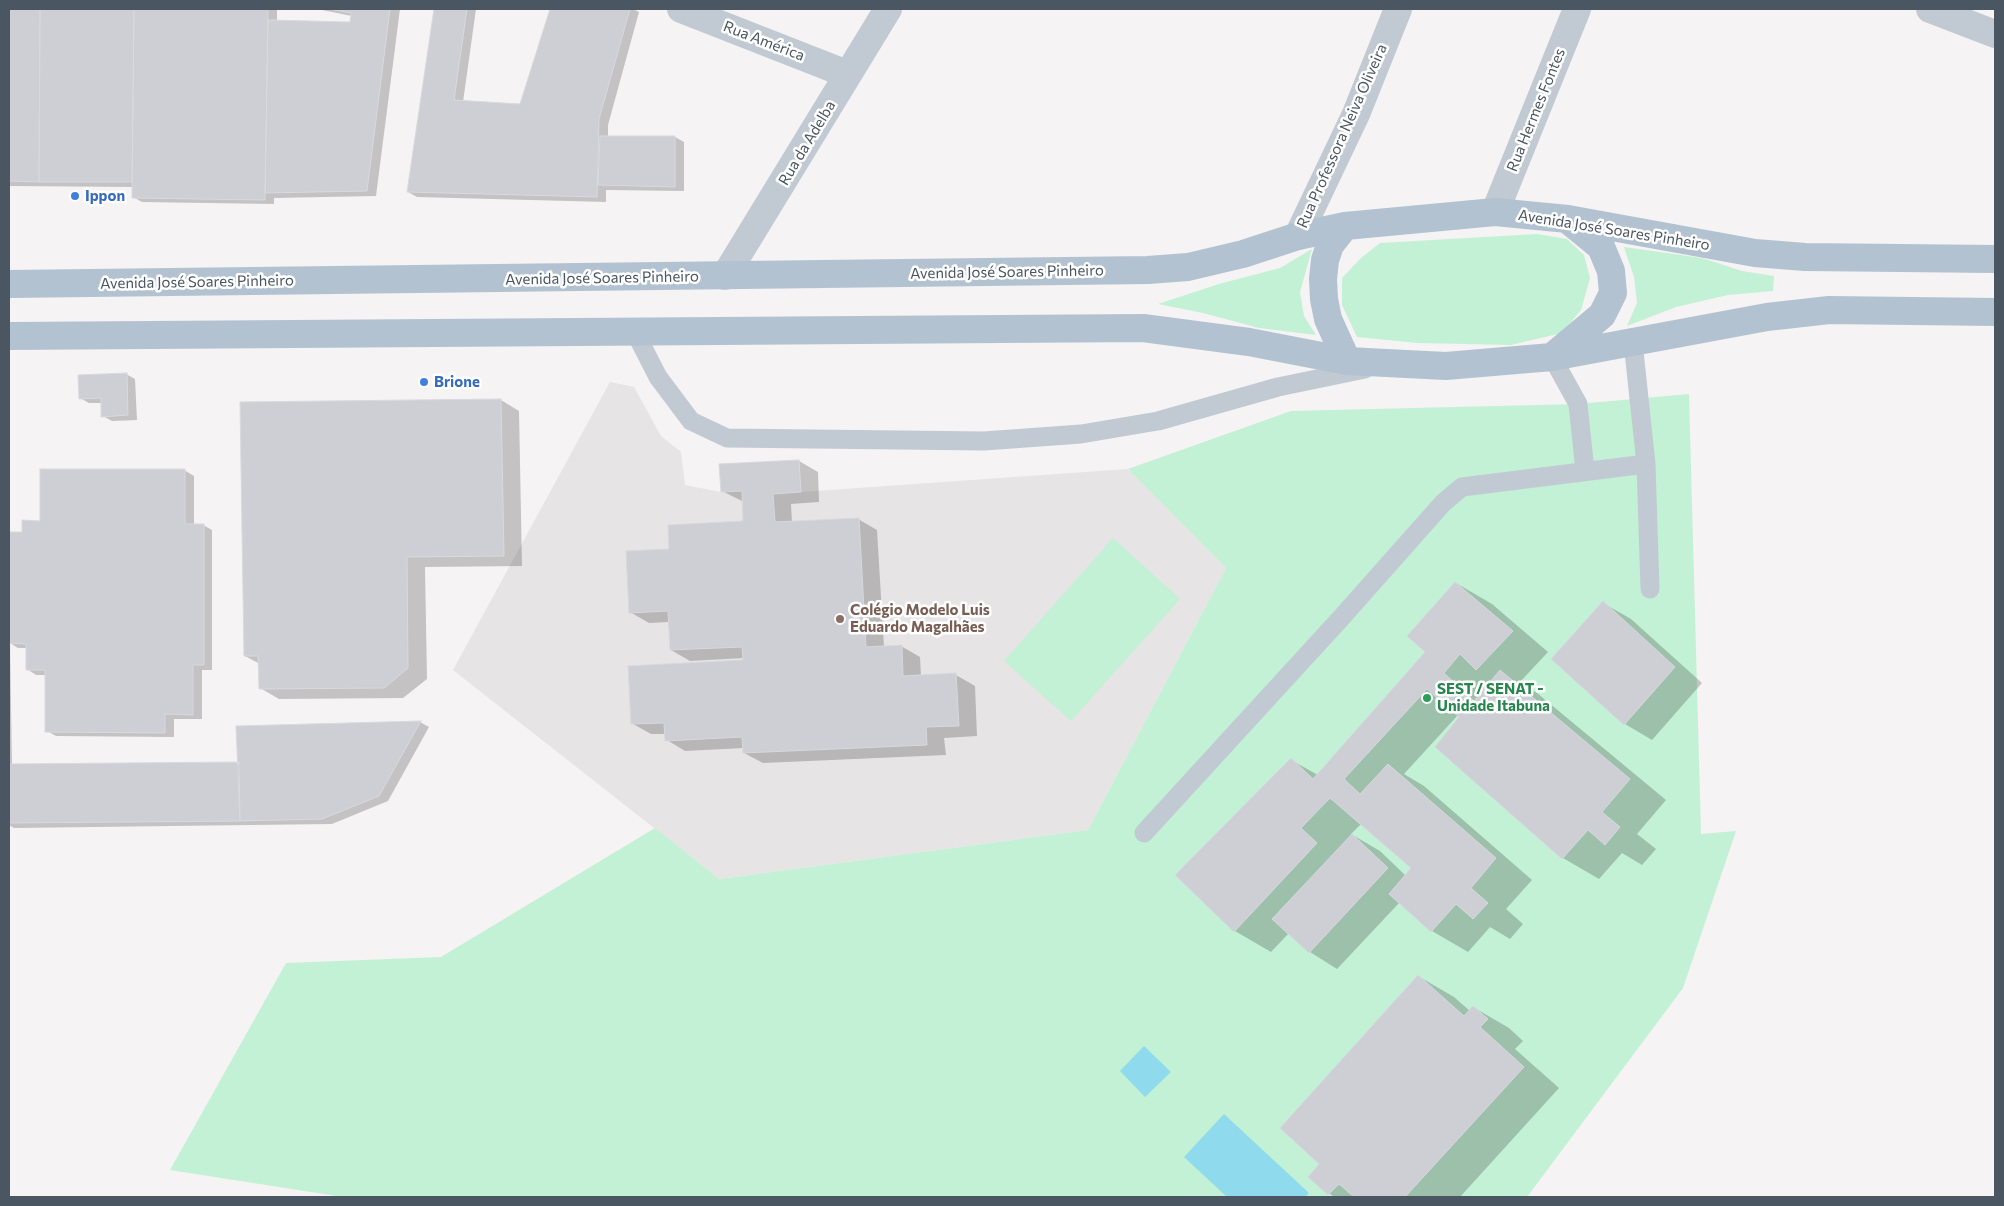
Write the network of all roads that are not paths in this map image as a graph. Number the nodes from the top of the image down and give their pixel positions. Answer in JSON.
{"nodes":[{"id":1,"x":681,"y":9,"type":"edge"},
{"id":2,"x":888,"y":9,"type":"edge"},
{"id":3,"x":1398,"y":9,"type":"edge"},
{"id":4,"x":1578,"y":9,"type":"edge"},
{"id":5,"x":1930,"y":9,"type":"edge"},
{"id":6,"x":1995,"y":34,"type":"edge"},
{"id":7,"x":847,"y":74,"type":"junction"},
{"id":8,"x":1495,"y":212,"type":"junction"},
{"id":9,"x":1568,"y":219,"type":"junction"},
{"id":10,"x":1345,"y":226,"type":"junction"},
{"id":11,"x":1298,"y":236,"type":"junction"},
{"id":12,"x":1995,"y":259,"type":"edge"},
{"id":13,"x":725,"y":276,"type":"junction"},
{"id":14,"x":9,"y":284,"type":"edge"},
{"id":15,"x":1995,"y":312,"type":"edge"},
{"id":16,"x":635,"y":332,"type":"junction"},
{"id":17,"x":9,"y":336,"type":"edge"},
{"id":18,"x":1633,"y":342,"type":"junction"},
{"id":19,"x":1552,"y":358,"type":"junction"},
{"id":20,"x":1347,"y":361,"type":"junction"},
{"id":21,"x":1393,"y":364,"type":"junction"},
{"id":22,"x":1646,"y":464,"type":"junction"},
{"id":23,"x":1585,"y":471,"type":"junction"},
{"id":24,"x":1650,"y":590,"type":"dead end"},
{"id":25,"x":1144,"y":833,"type":"dead end"}],
"edges":[{"from":1,"to":7,"type":"street","name":"Rua América"},
{"from":2,"to":7,"type":"street","name":"Rua da Adelba"},
{"from":3,"to":11,"type":"street","name":"Rua Professora Neiva Oliveira"},
{"from":4,"to":8,"type":"street","name":"Rua Hermes Fontes"},
{"from":5,"to":6,"type":"street"},
{"from":7,"to":13,"type":"street","name":"Rua da Adelba"},
{"from":8,"to":9,"type":"main road","name":"Avenida José Soares Pinheiro"},
{"from":8,"to":10,"type":"main road","name":"Avenida José Soares Pinheiro"},
{"from":9,"to":12,"type":"main road","name":"Avenida José Soares Pinheiro"},
{"from":9,"to":19,"type":"main road"},
{"from":10,"to":11,"type":"main road","name":"Avenida José Soares Pinheiro"},
{"from":10,"to":20,"type":"main road"},
{"from":11,"to":13,"type":"main road","name":"Avenida José Soares Pinheiro"},
{"from":13,"to":14,"type":"main road","name":"Avenida José Soares Pinheiro"},
{"from":15,"to":18,"type":"main road"},
{"from":16,"to":17,"type":"main road"},
{"from":16,"to":20,"type":"main road"},
{"from":16,"to":21,"type":"lane"},
{"from":18,"to":19,"type":"main road"},
{"from":18,"to":22,"type":"lane"},
{"from":19,"to":21,"type":"main road"},
{"from":19,"to":23,"type":"lane"},
{"from":20,"to":21,"type":"main road"},
{"from":22,"to":23,"type":"lane"},
{"from":22,"to":24,"type":"lane"},
{"from":23,"to":25,"type":"lane"}]}
